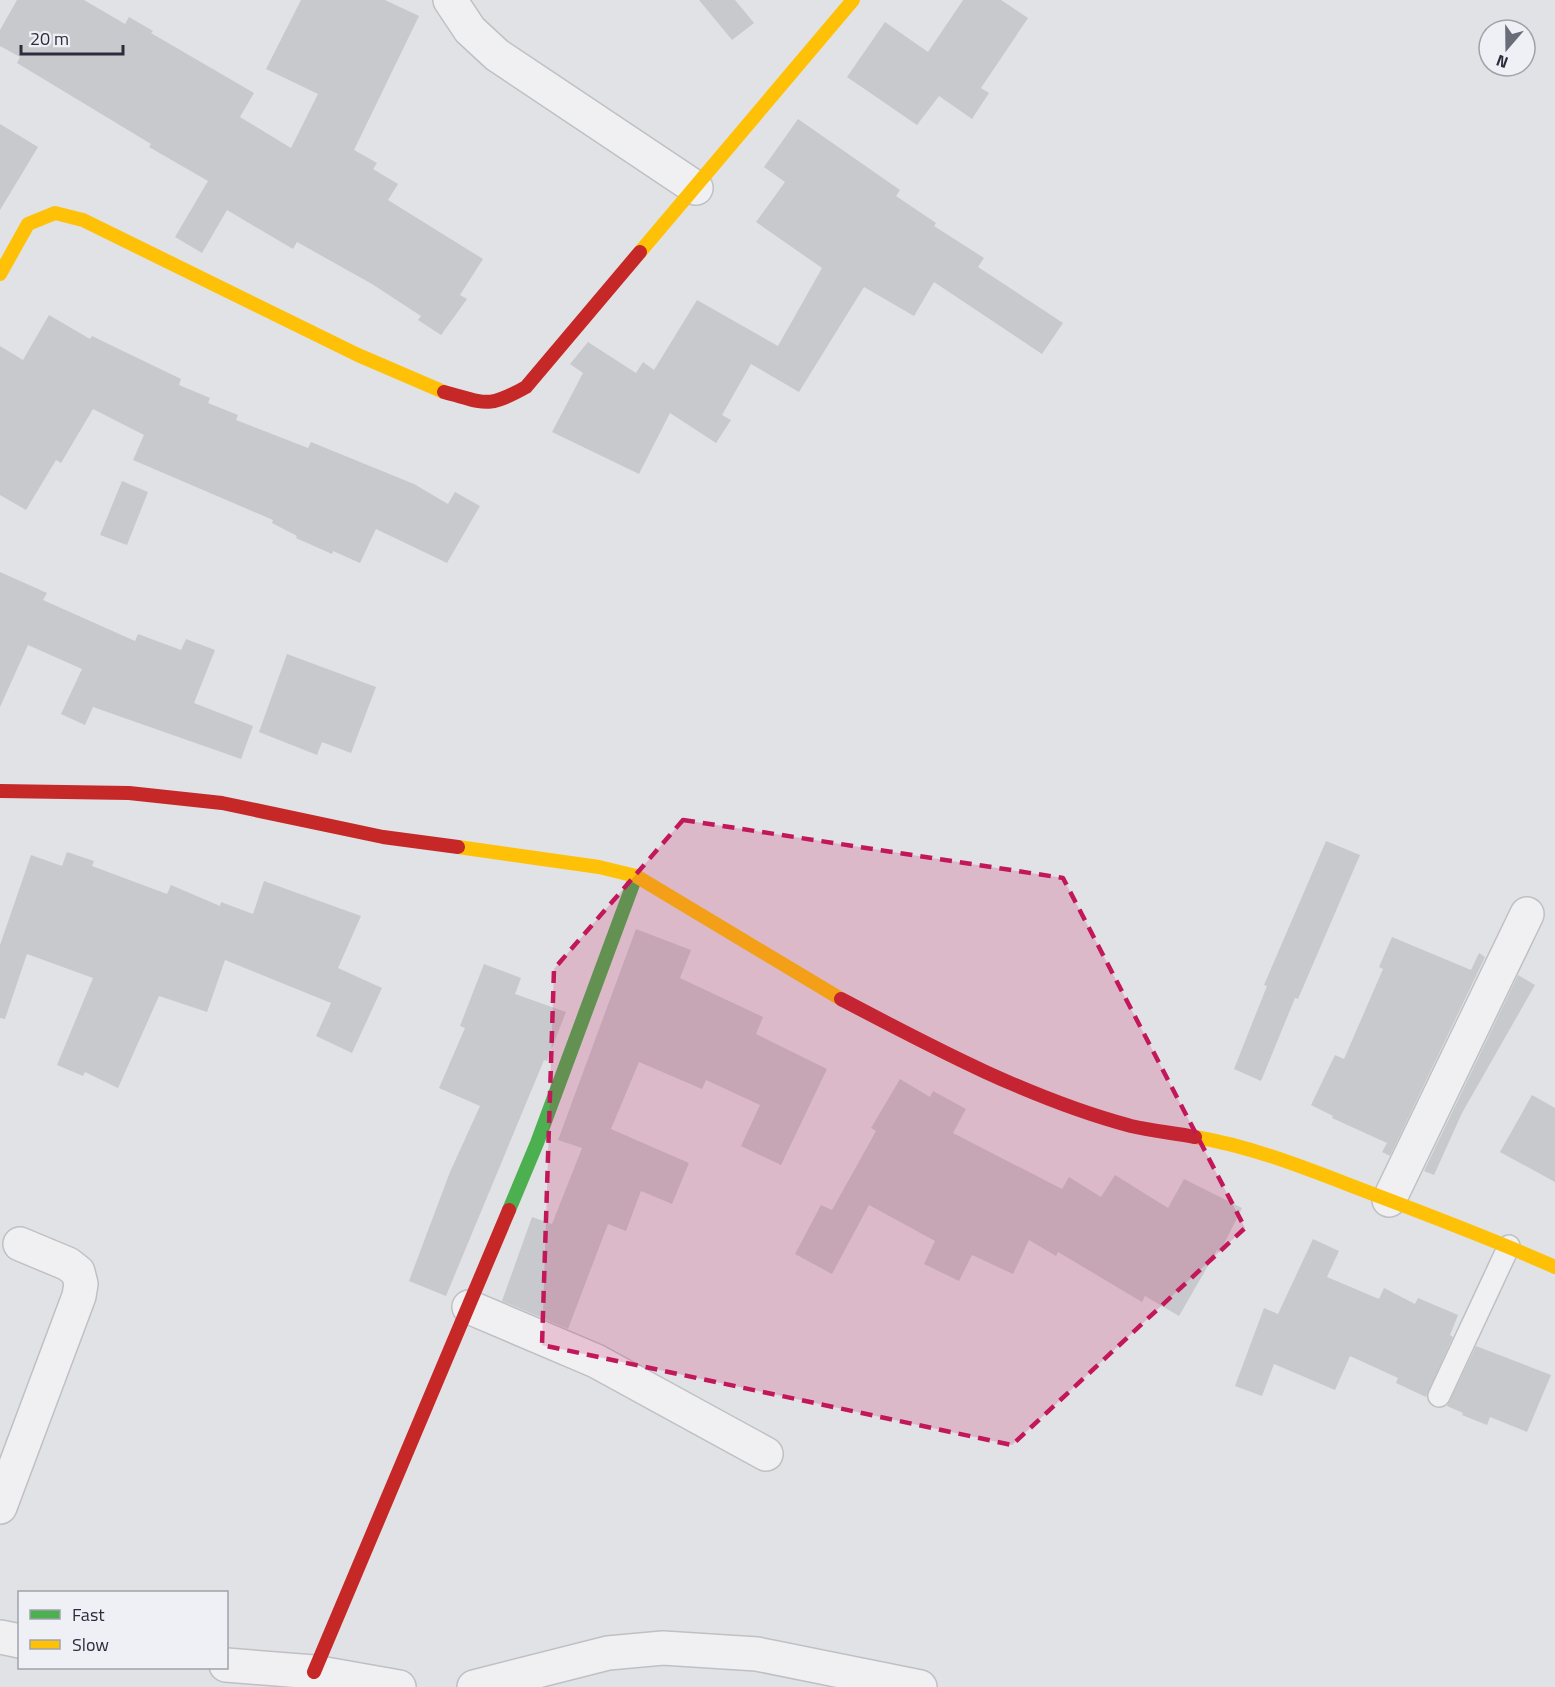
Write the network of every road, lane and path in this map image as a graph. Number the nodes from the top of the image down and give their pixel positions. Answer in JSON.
{"nodes":[{"id":1,"x":450,"y":0,"type":"edge"},
{"id":2,"x":853,"y":0,"type":"edge"},
{"id":3,"x":696,"y":188,"type":"junction"},
{"id":4,"x":0,"y":274,"type":"edge"},
{"id":5,"x":0,"y":791,"type":"edge"},
{"id":6,"x":636,"y":876,"type":"junction"},
{"id":7,"x":1527,"y":914,"type":"dead end"},
{"id":8,"x":1389,"y":1200,"type":"junction"},
{"id":9,"x":20,"y":1244,"type":"dead end"},
{"id":10,"x":1509,"y":1246,"type":"junction"},
{"id":11,"x":1555,"y":1267,"type":"edge"},
{"id":12,"x":469,"y":1307,"type":"junction"},
{"id":13,"x":1438,"y":1396,"type":"dead end"},
{"id":14,"x":766,"y":1454,"type":"dead end"},
{"id":15,"x":0,"y":1507,"type":"edge"},
{"id":16,"x":0,"y":1637,"type":"edge"},
{"id":17,"x":18,"y":1641,"type":"edge"},
{"id":18,"x":228,"y":1665,"type":"edge"},
{"id":19,"x":314,"y":1672,"type":"junction"},
{"id":20,"x":399,"y":1687,"type":"edge"},
{"id":21,"x":474,"y":1687,"type":"edge"},
{"id":22,"x":920,"y":1687,"type":"edge"}],
"edges":[{"from":1,"to":3,"type":"street"},
{"from":2,"to":3,"type":"street"},
{"from":3,"to":4,"type":"street"},
{"from":5,"to":6,"type":"street"},
{"from":6,"to":8,"type":"street"},
{"from":6,"to":12,"type":"street"},
{"from":7,"to":8,"type":"street"},
{"from":8,"to":10,"type":"street"},
{"from":9,"to":15,"type":"street"},
{"from":10,"to":11,"type":"street"},
{"from":10,"to":13,"type":"lane"},
{"from":12,"to":14,"type":"street"},
{"from":12,"to":19,"type":"street"},
{"from":16,"to":17,"type":"street"},
{"from":18,"to":19,"type":"street"},
{"from":19,"to":20,"type":"street"},
{"from":21,"to":22,"type":"street"}]}
